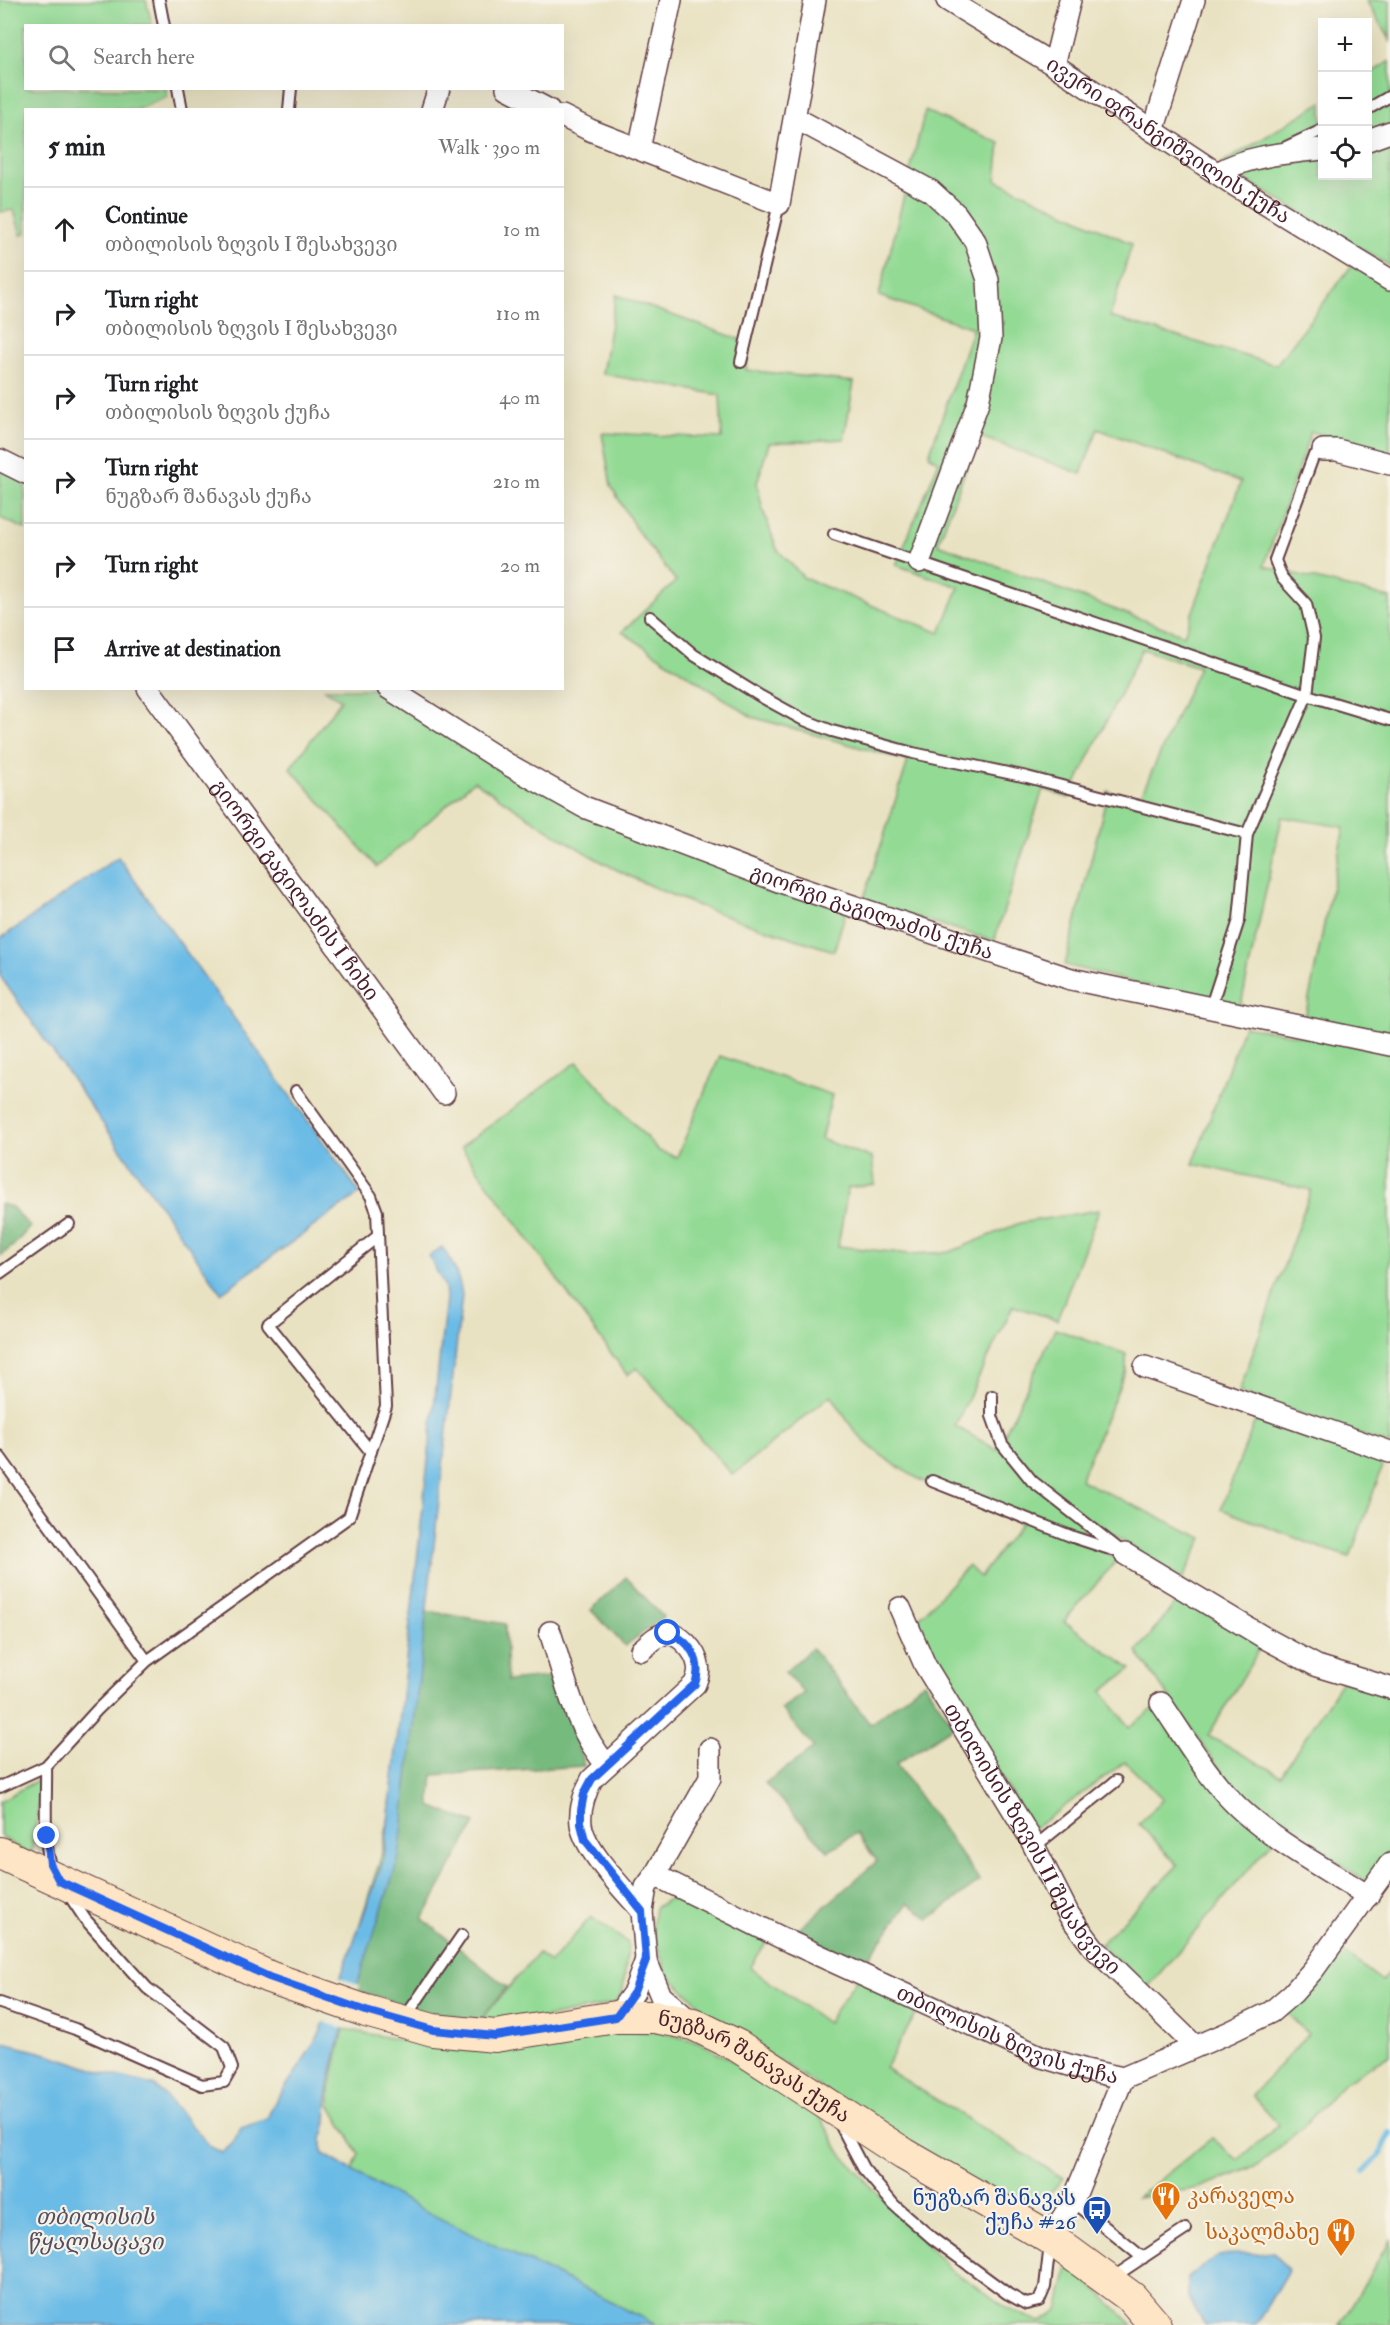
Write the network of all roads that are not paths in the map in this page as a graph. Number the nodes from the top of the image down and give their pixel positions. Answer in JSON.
{"nodes":[{"id":1,"x":159,"y":0,"type":"edge"},
{"id":2,"x":671,"y":0,"type":"edge"},
{"id":3,"x":815,"y":0,"type":"edge"},
{"id":4,"x":947,"y":0,"type":"edge"},
{"id":5,"x":1070,"y":0,"type":"edge"},
{"id":6,"x":1194,"y":0,"type":"edge"},
{"id":7,"x":164,"y":24,"type":"edge"},
{"id":8,"x":1054,"y":65,"type":"junction"},
{"id":9,"x":178,"y":90,"type":"edge"},
{"id":10,"x":291,"y":90,"type":"edge"},
{"id":11,"x":438,"y":90,"type":"edge"},
{"id":12,"x":511,"y":90,"type":"edge"},
{"id":13,"x":1390,"y":96,"type":"edge"},
{"id":14,"x":1372,"y":107,"type":"edge"},
{"id":15,"x":182,"y":108,"type":"edge"},
{"id":16,"x":289,"y":108,"type":"edge"},
{"id":17,"x":433,"y":108,"type":"edge"},
{"id":18,"x":545,"y":108,"type":"edge"},
{"id":19,"x":564,"y":117,"type":"edge"},
{"id":20,"x":795,"y":118,"type":"junction"},
{"id":21,"x":1153,"y":131,"type":"junction"},
{"id":22,"x":1318,"y":132,"type":"edge"},
{"id":23,"x":1390,"y":132,"type":"edge"},
{"id":24,"x":1372,"y":139,"type":"edge"},
{"id":25,"x":639,"y":149,"type":"junction"},
{"id":26,"x":1318,"y":149,"type":"edge"},
{"id":27,"x":1269,"y":154,"type":"junction"},
{"id":28,"x":1217,"y":173,"type":"junction"},
{"id":29,"x":779,"y":204,"type":"junction"},
{"id":30,"x":1390,"y":279,"type":"edge"},
{"id":31,"x":741,"y":362,"type":"dead end"},
{"id":32,"x":1323,"y":450,"type":"joint"},
{"id":33,"x":0,"y":460,"type":"edge"},
{"id":34,"x":1390,"y":464,"type":"edge"},
{"id":35,"x":24,"y":472,"type":"edge"},
{"id":36,"x":834,"y":534,"type":"dead end"},
{"id":37,"x":919,"y":562,"type":"junction"},
{"id":38,"x":650,"y":617,"type":"dead end"},
{"id":39,"x":149,"y":690,"type":"edge"},
{"id":40,"x":391,"y":690,"type":"edge"},
{"id":41,"x":1308,"y":694,"type":"junction"},
{"id":42,"x":1390,"y":720,"type":"edge"},
{"id":43,"x":1247,"y":834,"type":"junction"},
{"id":44,"x":1210,"y":1009,"type":"junction"},
{"id":45,"x":1390,"y":1045,"type":"edge"},
{"id":46,"x":297,"y":1091,"type":"dead end"},
{"id":47,"x":444,"y":1093,"type":"dead end"},
{"id":48,"x":69,"y":1224,"type":"dead end"},
{"id":49,"x":378,"y":1236,"type":"junction"},
{"id":50,"x":0,"y":1273,"type":"edge"},
{"id":51,"x":1145,"y":1367,"type":"dead end"},
{"id":52,"x":992,"y":1396,"type":"dead end"},
{"id":53,"x":371,"y":1452,"type":"junction"},
{"id":54,"x":1390,"y":1452,"type":"edge"},
{"id":55,"x":0,"y":1457,"type":"edge"},
{"id":56,"x":932,"y":1481,"type":"dead end"},
{"id":57,"x":1125,"y":1554,"type":"junction"},
{"id":58,"x":900,"y":1608,"type":"dead end"},
{"id":59,"x":550,"y":1632,"type":"dead end"},
{"id":60,"x":641,"y":1650,"type":"dead end"},
{"id":61,"x":147,"y":1661,"type":"junction"},
{"id":62,"x":1390,"y":1688,"type":"edge"},
{"id":63,"x":1161,"y":1703,"type":"dead end"},
{"id":64,"x":710,"y":1749,"type":"dead end"},
{"id":65,"x":607,"y":1765,"type":"junction"},
{"id":66,"x":46,"y":1766,"type":"junction"},
{"id":67,"x":1116,"y":1781,"type":"dead end"},
{"id":68,"x":0,"y":1787,"type":"edge"},
{"id":69,"x":1034,"y":1846,"type":"junction"},
{"id":70,"x":0,"y":1852,"type":"edge"},
{"id":71,"x":1390,"y":1864,"type":"edge"},
{"id":72,"x":655,"y":1875,"type":"junction"},
{"id":73,"x":59,"y":1881,"type":"junction"},
{"id":74,"x":1368,"y":1896,"type":"junction"},
{"id":75,"x":642,"y":1911,"type":"junction"},
{"id":76,"x":462,"y":1935,"type":"dead end"},
{"id":77,"x":646,"y":1960,"type":"junction"},
{"id":78,"x":0,"y":2003,"type":"edge"},
{"id":79,"x":616,"y":2017,"type":"junction"},
{"id":80,"x":402,"y":2022,"type":"junction"},
{"id":81,"x":693,"y":2024,"type":"junction"},
{"id":82,"x":1195,"y":2046,"type":"junction"},
{"id":83,"x":1123,"y":2078,"type":"junction"},
{"id":84,"x":830,"y":2105,"type":"junction"},
{"id":85,"x":1072,"y":2201,"type":"junction"},
{"id":86,"x":1186,"y":2229,"type":"dead end"},
{"id":87,"x":1050,"y":2238,"type":"junction"},
{"id":88,"x":1143,"y":2258,"type":"junction"},
{"id":89,"x":1109,"y":2280,"type":"junction"},
{"id":90,"x":1155,"y":2325,"type":"edge"}],
"edges":[{"from":1,"to":7,"type":"lane"},
{"from":2,"to":25,"type":"street"},
{"from":3,"to":20,"type":"street"},
{"from":4,"to":8,"type":"street","name":"ივერი ფრანგიშვილის ქუჩა"},
{"from":5,"to":8,"type":"street"},
{"from":6,"to":21,"type":"street"},
{"from":8,"to":21,"type":"street","name":"ივერი ფრანგიშვილის ქუჩა"},
{"from":9,"to":15,"type":"lane"},
{"from":10,"to":16,"type":"lane"},
{"from":11,"to":17,"type":"street"},
{"from":12,"to":18,"type":"street"},
{"from":13,"to":14,"type":"lane"},
{"from":19,"to":25,"type":"street"},
{"from":20,"to":29,"type":"street"},
{"from":20,"to":37,"type":"street"},
{"from":21,"to":28,"type":"street","name":"ივერი ფრანგიშვილის ქუჩა"},
{"from":22,"to":27,"type":"lane"},
{"from":23,"to":24,"type":"street"},
{"from":25,"to":29,"type":"street"},
{"from":26,"to":27,"type":"street"},
{"from":27,"to":28,"type":"street"},
{"from":28,"to":30,"type":"street","name":"ივერი ფრანგიშვილის ქუჩა"},
{"from":29,"to":31,"type":"lane"},
{"from":32,"to":34,"type":"street"},
{"from":32,"to":41,"type":"lane"},
{"from":33,"to":35,"type":"street"},
{"from":36,"to":37,"type":"lane"},
{"from":37,"to":41,"type":"lane"},
{"from":38,"to":43,"type":"lane"},
{"from":39,"to":47,"type":"street","name":"გიორგი გაგილაძის I ჩიხი"},
{"from":40,"to":44,"type":"street","name":"გიორგი გაგილაძის ქუჩა"},
{"from":41,"to":42,"type":"lane"},
{"from":41,"to":43,"type":"lane"},
{"from":43,"to":44,"type":"lane"},
{"from":44,"to":45,"type":"street","name":"გიორგი გაგილაძის ქუჩა"},
{"from":46,"to":49,"type":"lane"},
{"from":48,"to":50,"type":"lane"},
{"from":49,"to":53,"type":"lane"},
{"from":49,"to":53,"type":"lane"},
{"from":51,"to":54,"type":"street"},
{"from":52,"to":57,"type":"lane"},
{"from":53,"to":61,"type":"lane"},
{"from":55,"to":61,"type":"lane"},
{"from":56,"to":57,"type":"lane"},
{"from":57,"to":62,"type":"street"},
{"from":58,"to":69,"type":"street","name":"თბილისის ზღვის II შესახვევი"},
{"from":59,"to":65,"type":"street"},
{"from":60,"to":65,"type":"street"},
{"from":61,"to":66,"type":"lane"},
{"from":63,"to":74,"type":"street"},
{"from":64,"to":72,"type":"street"},
{"from":65,"to":75,"type":"street"},
{"from":66,"to":68,"type":"lane"},
{"from":66,"to":73,"type":"lane"},
{"from":67,"to":69,"type":"lane"},
{"from":69,"to":82,"type":"street","name":"თბილისის ზღვის II შესახვევი"},
{"from":70,"to":73,"type":"main road","name":"ნუგზარ შანავას ქუჩა"},
{"from":71,"to":74,"type":"street","name":"თბილისის ზღვის ქუჩა"},
{"from":72,"to":75,"type":"street"},
{"from":72,"to":83,"type":"street","name":"თბილისის ზღვის ქუჩა"},
{"from":73,"to":78,"type":"lane"},
{"from":73,"to":80,"type":"main road","name":"ნუგზარ შანავას ქუჩა"},
{"from":74,"to":82,"type":"street","name":"თბილისის ზღვის ქუჩა"},
{"from":75,"to":77,"type":"street"},
{"from":76,"to":80,"type":"lane"},
{"from":77,"to":79,"type":"street"},
{"from":77,"to":81,"type":"street"},
{"from":79,"to":80,"type":"main road","name":"ნუგზარ შანავას ქუჩა"},
{"from":79,"to":81,"type":"main road","name":"ნუგზარ შანავას ქუჩა"},
{"from":81,"to":84,"type":"main road","name":"ნუგზარ შანავას ქუჩა"},
{"from":82,"to":83,"type":"street","name":"თბილისის ზღვის ქუჩა"},
{"from":83,"to":85,"type":"street"},
{"from":84,"to":87,"type":"main road","name":"ნუგზარ შანავას ქუჩა"},
{"from":84,"to":87,"type":"lane"},
{"from":85,"to":87,"type":"street"},
{"from":85,"to":88,"type":"lane"},
{"from":86,"to":88,"type":"lane"},
{"from":87,"to":89,"type":"main road","name":"ნუგზარ შანავას ქუჩა"},
{"from":88,"to":89,"type":"lane"},
{"from":89,"to":90,"type":"main road","name":"ნუგზარ შანავას ქუჩა"}]}
